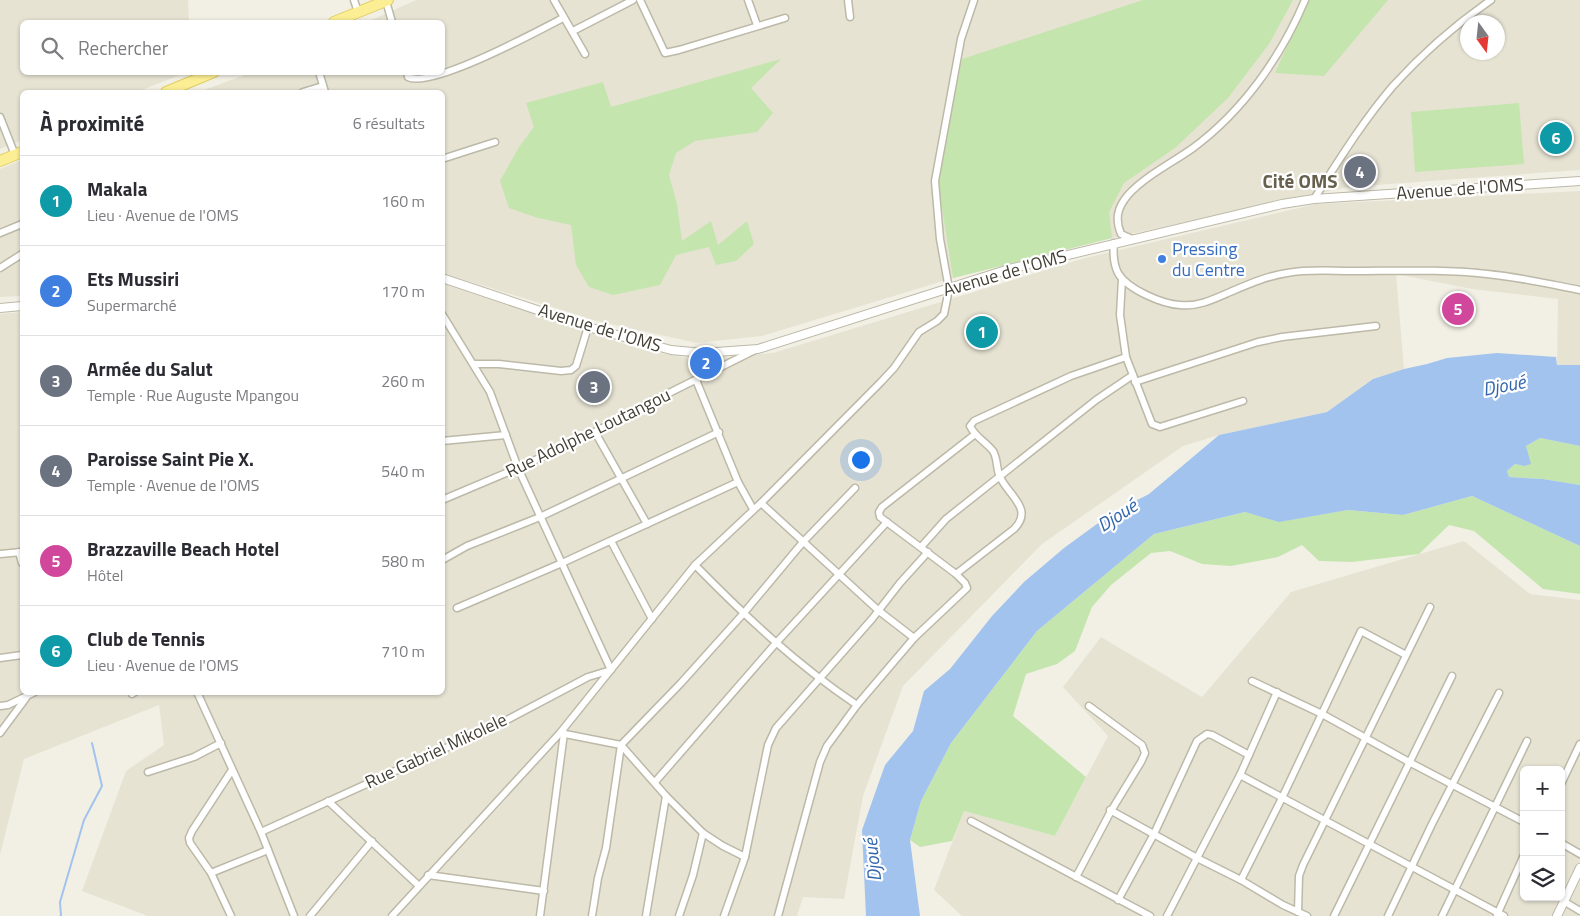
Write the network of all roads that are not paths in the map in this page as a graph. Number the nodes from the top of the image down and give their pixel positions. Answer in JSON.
{"nodes":[{"id":1,"x":354,"y":0,"type":"edge"},
{"id":2,"x":554,"y":0,"type":"edge"},
{"id":3,"x":633,"y":0,"type":"edge"},
{"id":4,"x":640,"y":0,"type":"edge"},
{"id":5,"x":748,"y":0,"type":"edge"},
{"id":6,"x":848,"y":0,"type":"edge"},
{"id":7,"x":974,"y":0,"type":"edge"},
{"id":8,"x":1305,"y":0,"type":"edge"},
{"id":9,"x":1491,"y":0,"type":"edge"},
{"id":10,"x":387,"y":1,"type":"edge"},
{"id":11,"x":358,"y":12,"type":"junction"},
{"id":12,"x":850,"y":17,"type":"dead end"},
{"id":13,"x":563,"y":18,"type":"junction"},
{"id":14,"x":785,"y":18,"type":"dead end"},
{"id":15,"x":339,"y":20,"type":"edge"},
{"id":16,"x":392,"y":20,"type":"edge"},
{"id":17,"x":757,"y":26,"type":"junction"},
{"id":18,"x":573,"y":31,"type":"junction"},
{"id":19,"x":584,"y":54,"type":"dead end"},
{"id":20,"x":445,"y":72,"type":"edge"},
{"id":21,"x":207,"y":75,"type":"edge"},
{"id":22,"x":320,"y":75,"type":"edge"},
{"id":23,"x":408,"y":75,"type":"edge"},
{"id":24,"x":434,"y":75,"type":"edge"},
{"id":25,"x":324,"y":89,"type":"edge"},
{"id":26,"x":171,"y":90,"type":"edge"},
{"id":27,"x":0,"y":116,"type":"edge"},
{"id":28,"x":495,"y":142,"type":"dead end"},
{"id":29,"x":19,"y":153,"type":"edge"},
{"id":30,"x":445,"y":158,"type":"edge"},
{"id":31,"x":0,"y":161,"type":"edge"},
{"id":32,"x":1580,"y":181,"type":"edge"},
{"id":33,"x":1314,"y":199,"type":"junction"},
{"id":34,"x":20,"y":225,"type":"edge"},
{"id":35,"x":0,"y":233,"type":"edge"},
{"id":36,"x":1132,"y":239,"type":"junction"},
{"id":37,"x":1114,"y":243,"type":"junction"},
{"id":38,"x":20,"y":255,"type":"edge"},
{"id":39,"x":0,"y":268,"type":"edge"},
{"id":40,"x":445,"y":279,"type":"edge"},
{"id":41,"x":1122,"y":279,"type":"junction"},
{"id":42,"x":950,"y":289,"type":"junction"},
{"id":43,"x":1580,"y":290,"type":"edge"},
{"id":44,"x":20,"y":306,"type":"edge"},
{"id":45,"x":0,"y":308,"type":"edge"},
{"id":46,"x":445,"y":319,"type":"edge"},
{"id":47,"x":1376,"y":326,"type":"dead end"},
{"id":48,"x":588,"y":327,"type":"junction"},
{"id":49,"x":758,"y":349,"type":"junction"},
{"id":50,"x":1126,"y":358,"type":"junction"},
{"id":51,"x":474,"y":364,"type":"junction"},
{"id":52,"x":1134,"y":379,"type":"junction"},
{"id":53,"x":696,"y":380,"type":"junction"},
{"id":54,"x":1243,"y":400,"type":"dead end"},
{"id":55,"x":595,"y":432,"type":"junction"},
{"id":56,"x":719,"y":432,"type":"junction"},
{"id":57,"x":506,"y":435,"type":"junction"},
{"id":58,"x":974,"y":435,"type":"junction"},
{"id":59,"x":445,"y":440,"type":"edge"},
{"id":60,"x":518,"y":468,"type":"junction"},
{"id":61,"x":1000,"y":477,"type":"junction"},
{"id":62,"x":621,"y":478,"type":"junction"},
{"id":63,"x":738,"y":482,"type":"junction"},
{"id":64,"x":856,"y":488,"type":"dead end"},
{"id":65,"x":445,"y":499,"type":"edge"},
{"id":66,"x":761,"y":502,"type":"junction"},
{"id":67,"x":753,"y":509,"type":"junction"},
{"id":68,"x":540,"y":517,"type":"junction"},
{"id":69,"x":887,"y":522,"type":"junction"},
{"id":70,"x":647,"y":524,"type":"junction"},
{"id":71,"x":612,"y":541,"type":"junction"},
{"id":72,"x":803,"y":542,"type":"junction"},
{"id":73,"x":921,"y":547,"type":"junction"},
{"id":74,"x":20,"y":552,"type":"edge"},
{"id":75,"x":928,"y":552,"type":"junction"},
{"id":76,"x":0,"y":554,"type":"edge"},
{"id":77,"x":445,"y":558,"type":"edge"},
{"id":78,"x":562,"y":564,"type":"junction"},
{"id":79,"x":695,"y":565,"type":"junction"},
{"id":80,"x":839,"y":574,"type":"junction"},
{"id":81,"x":956,"y":574,"type":"junction"},
{"id":82,"x":1430,"y":607,"type":"dead end"},
{"id":83,"x":457,"y":608,"type":"dead end"},
{"id":84,"x":879,"y":611,"type":"junction"},
{"id":85,"x":743,"y":614,"type":"junction"},
{"id":86,"x":652,"y":619,"type":"junction"},
{"id":87,"x":914,"y":638,"type":"junction"},
{"id":88,"x":776,"y":643,"type":"junction"},
{"id":89,"x":20,"y":655,"type":"edge"},
{"id":90,"x":1406,"y":655,"type":"junction"},
{"id":91,"x":0,"y":658,"type":"edge"},
{"id":92,"x":611,"y":670,"type":"junction"},
{"id":93,"x":1452,"y":676,"type":"dead end"},
{"id":94,"x":819,"y":679,"type":"junction"},
{"id":95,"x":1252,"y":681,"type":"dead end"},
{"id":96,"x":1277,"y":692,"type":"junction"},
{"id":97,"x":1499,"y":693,"type":"dead end"},
{"id":98,"x":30,"y":695,"type":"edge"},
{"id":99,"x":198,"y":695,"type":"edge"},
{"id":100,"x":26,"y":698,"type":"junction"},
{"id":101,"x":857,"y":705,"type":"junction"},
{"id":102,"x":0,"y":706,"type":"edge"},
{"id":103,"x":1090,"y":706,"type":"dead end"},
{"id":104,"x":1322,"y":714,"type":"junction"},
{"id":105,"x":0,"y":733,"type":"edge"},
{"id":106,"x":562,"y":733,"type":"junction"},
{"id":107,"x":1367,"y":738,"type":"junction"},
{"id":108,"x":1528,"y":741,"type":"dead end"},
{"id":109,"x":221,"y":743,"type":"junction"},
{"id":110,"x":1580,"y":744,"type":"edge"},
{"id":111,"x":621,"y":745,"type":"junction"},
{"id":112,"x":1249,"y":755,"type":"junction"},
{"id":113,"x":1409,"y":762,"type":"junction"},
{"id":114,"x":232,"y":770,"type":"junction"},
{"id":115,"x":148,"y":772,"type":"dead end"},
{"id":116,"x":1240,"y":775,"type":"junction"},
{"id":117,"x":1565,"y":776,"type":"edge"},
{"id":118,"x":655,"y":782,"type":"junction"},
{"id":119,"x":1453,"y":785,"type":"junction"},
{"id":120,"x":666,"y":796,"type":"junction"},
{"id":121,"x":1282,"y":798,"type":"junction"},
{"id":122,"x":328,"y":801,"type":"junction"},
{"id":123,"x":1497,"y":807,"type":"junction"},
{"id":124,"x":1110,"y":810,"type":"junction"},
{"id":125,"x":1520,"y":820,"type":"edge"},
{"id":126,"x":971,"y":821,"type":"dead end"},
{"id":127,"x":1325,"y":822,"type":"junction"},
{"id":128,"x":261,"y":832,"type":"junction"},
{"id":129,"x":703,"y":833,"type":"junction"},
{"id":130,"x":1154,"y":834,"type":"junction"},
{"id":131,"x":372,"y":842,"type":"junction"},
{"id":132,"x":1370,"y":844,"type":"junction"},
{"id":133,"x":1565,"y":845,"type":"edge"},
{"id":134,"x":268,"y":850,"type":"junction"},
{"id":135,"x":1580,"y":854,"type":"edge"},
{"id":136,"x":1524,"y":856,"type":"edge"},
{"id":137,"x":744,"y":857,"type":"junction"},
{"id":138,"x":1197,"y":858,"type":"junction"},
{"id":139,"x":1412,"y":866,"type":"junction"},
{"id":140,"x":1580,"y":868,"type":"edge"},
{"id":141,"x":212,"y":873,"type":"junction"},
{"id":142,"x":428,"y":875,"type":"junction"},
{"id":143,"x":1076,"y":877,"type":"junction"},
{"id":144,"x":1241,"y":880,"type":"junction"},
{"id":145,"x":419,"y":886,"type":"junction"},
{"id":146,"x":1455,"y":889,"type":"junction"},
{"id":147,"x":544,"y":890,"type":"junction"},
{"id":148,"x":1118,"y":900,"type":"junction"},
{"id":149,"x":1564,"y":902,"type":"junction"},
{"id":150,"x":1580,"y":911,"type":"edge"},
{"id":151,"x":1298,"y":912,"type":"junction"},
{"id":152,"x":1140,"y":914,"type":"edge"},
{"id":153,"x":1500,"y":915,"type":"edge"},
{"id":154,"x":231,"y":916,"type":"edge"},
{"id":155,"x":293,"y":916,"type":"edge"},
{"id":156,"x":310,"y":916,"type":"edge"},
{"id":157,"x":392,"y":916,"type":"edge"},
{"id":158,"x":540,"y":916,"type":"edge"},
{"id":159,"x":592,"y":916,"type":"edge"},
{"id":160,"x":646,"y":916,"type":"edge"},
{"id":161,"x":679,"y":916,"type":"edge"},
{"id":162,"x":724,"y":916,"type":"edge"},
{"id":163,"x":778,"y":916,"type":"edge"},
{"id":164,"x":1150,"y":916,"type":"edge"},
{"id":165,"x":1167,"y":916,"type":"edge"},
{"id":166,"x":1307,"y":916,"type":"edge"},
{"id":167,"x":1334,"y":916,"type":"edge"},
{"id":168,"x":1388,"y":916,"type":"edge"},
{"id":169,"x":1442,"y":916,"type":"edge"},
{"id":170,"x":1558,"y":916,"type":"edge"}],
"edges":[{"from":1,"to":11,"type":"street"},
{"from":2,"to":13,"type":"street"},
{"from":3,"to":18,"type":"street"},
{"from":4,"to":17,"type":"street"},
{"from":5,"to":17,"type":"street"},
{"from":6,"to":12,"type":"street"},
{"from":7,"to":42,"type":"street"},
{"from":8,"to":36,"type":"street"},
{"from":9,"to":33,"type":"street"},
{"from":10,"to":11,"type":"main road"},
{"from":10,"to":16,"type":"street"},
{"from":11,"to":15,"type":"main road"},
{"from":13,"to":18,"type":"street"},
{"from":13,"to":20,"type":"street"},
{"from":14,"to":17,"type":"street"},
{"from":18,"to":19,"type":"street"},
{"from":21,"to":26,"type":"main road"},
{"from":22,"to":25,"type":"street"},
{"from":23,"to":24,"type":"street"},
{"from":27,"to":29,"type":"street"},
{"from":28,"to":30,"type":"street"},
{"from":29,"to":31,"type":"main road"},
{"from":32,"to":33,"type":"street","name":"Avenue de l'OMS"},
{"from":33,"to":36,"type":"street","name":"Avenue de l'OMS"},
{"from":34,"to":35,"type":"street"},
{"from":36,"to":37,"type":"street","name":"Avenue de l'OMS"},
{"from":37,"to":41,"type":"street"},
{"from":37,"to":42,"type":"street","name":"Avenue de l'OMS"},
{"from":38,"to":39,"type":"street"},
{"from":40,"to":48,"type":"street","name":"Avenue de l'OMS"},
{"from":41,"to":43,"type":"street"},
{"from":41,"to":50,"type":"street"},
{"from":42,"to":49,"type":"street","name":"Avenue de l'OMS"},
{"from":42,"to":66,"type":"street"},
{"from":44,"to":45,"type":"street"},
{"from":46,"to":51,"type":"street"},
{"from":47,"to":52,"type":"street"},
{"from":48,"to":49,"type":"street","name":"Avenue de l'OMS"},
{"from":48,"to":51,"type":"street"},
{"from":49,"to":53,"type":"street","name":"Rue Adolphe Loutangou"},
{"from":50,"to":52,"type":"street"},
{"from":50,"to":58,"type":"street"},
{"from":51,"to":57,"type":"street"},
{"from":52,"to":54,"type":"street"},
{"from":52,"to":61,"type":"street"},
{"from":53,"to":55,"type":"street","name":"Rue Adolphe Loutangou"},
{"from":53,"to":56,"type":"street"},
{"from":55,"to":60,"type":"street","name":"Rue Adolphe Loutangou"},
{"from":55,"to":62,"type":"street"},
{"from":56,"to":62,"type":"street"},
{"from":56,"to":63,"type":"street"},
{"from":57,"to":59,"type":"street"},
{"from":57,"to":60,"type":"street"},
{"from":58,"to":61,"type":"street"},
{"from":58,"to":69,"type":"street"},
{"from":60,"to":65,"type":"street","name":"Rue Adolphe Loutangou"},
{"from":60,"to":68,"type":"street"},
{"from":61,"to":73,"type":"street"},
{"from":61,"to":81,"type":"street"},
{"from":62,"to":68,"type":"street"},
{"from":62,"to":70,"type":"street"},
{"from":63,"to":67,"type":"street"},
{"from":63,"to":70,"type":"street"},
{"from":64,"to":72,"type":"street"},
{"from":66,"to":67,"type":"street"},
{"from":66,"to":72,"type":"street"},
{"from":67,"to":79,"type":"street"},
{"from":68,"to":77,"type":"street"},
{"from":68,"to":78,"type":"street"},
{"from":69,"to":73,"type":"street"},
{"from":69,"to":80,"type":"street"},
{"from":70,"to":71,"type":"street"},
{"from":71,"to":78,"type":"street"},
{"from":71,"to":86,"type":"street"},
{"from":72,"to":80,"type":"street"},
{"from":72,"to":85,"type":"street"},
{"from":73,"to":75,"type":"street"},
{"from":74,"to":76,"type":"street"},
{"from":75,"to":81,"type":"street"},
{"from":75,"to":84,"type":"street"},
{"from":78,"to":83,"type":"street"},
{"from":78,"to":92,"type":"street"},
{"from":79,"to":85,"type":"street"},
{"from":79,"to":86,"type":"street"},
{"from":80,"to":84,"type":"street"},
{"from":80,"to":88,"type":"street"},
{"from":81,"to":87,"type":"street"},
{"from":82,"to":90,"type":"street"},
{"from":84,"to":87,"type":"street"},
{"from":84,"to":94,"type":"street"},
{"from":85,"to":88,"type":"street"},
{"from":85,"to":111,"type":"street"},
{"from":86,"to":92,"type":"street"},
{"from":87,"to":101,"type":"street"},
{"from":88,"to":94,"type":"street"},
{"from":88,"to":118,"type":"street"},
{"from":89,"to":91,"type":"street"},
{"from":90,"to":104,"type":"street"},
{"from":90,"to":107,"type":"street"},
{"from":92,"to":106,"type":"street"},
{"from":92,"to":122,"type":"street","name":"Rue Gabriel Mikolele"},
{"from":93,"to":113,"type":"street"},
{"from":94,"to":101,"type":"street"},
{"from":94,"to":137,"type":"street"},
{"from":95,"to":96,"type":"street"},
{"from":96,"to":104,"type":"street"},
{"from":96,"to":112,"type":"street"},
{"from":97,"to":119,"type":"street"},
{"from":98,"to":100,"type":"street"},
{"from":99,"to":109,"type":"street"},
{"from":100,"to":102,"type":"street"},
{"from":100,"to":105,"type":"street"},
{"from":101,"to":163,"type":"street"},
{"from":103,"to":124,"type":"street"},
{"from":104,"to":107,"type":"street"},
{"from":104,"to":121,"type":"street"},
{"from":106,"to":111,"type":"street"},
{"from":106,"to":142,"type":"street"},
{"from":106,"to":147,"type":"street"},
{"from":107,"to":113,"type":"street"},
{"from":107,"to":127,"type":"street"},
{"from":108,"to":123,"type":"street"},
{"from":109,"to":114,"type":"street"},
{"from":109,"to":115,"type":"street"},
{"from":110,"to":117,"type":"street"},
{"from":111,"to":118,"type":"street"},
{"from":111,"to":159,"type":"street"},
{"from":112,"to":116,"type":"street"},
{"from":112,"to":130,"type":"street"},
{"from":113,"to":119,"type":"street"},
{"from":113,"to":132,"type":"street"},
{"from":114,"to":128,"type":"street"},
{"from":114,"to":141,"type":"street"},
{"from":116,"to":121,"type":"street"},
{"from":116,"to":138,"type":"street"},
{"from":118,"to":120,"type":"street"},
{"from":119,"to":123,"type":"street"},
{"from":119,"to":139,"type":"street"},
{"from":120,"to":129,"type":"street"},
{"from":120,"to":160,"type":"street"},
{"from":121,"to":127,"type":"street"},
{"from":121,"to":144,"type":"street"},
{"from":122,"to":128,"type":"street","name":"Rue Gabriel Mikolele"},
{"from":122,"to":131,"type":"street"},
{"from":123,"to":125,"type":"street"},
{"from":123,"to":146,"type":"street"},
{"from":124,"to":130,"type":"street"},
{"from":124,"to":143,"type":"street"},
{"from":126,"to":143,"type":"street"},
{"from":127,"to":132,"type":"street"},
{"from":127,"to":151,"type":"street"},
{"from":128,"to":134,"type":"street"},
{"from":129,"to":137,"type":"street"},
{"from":129,"to":161,"type":"street"},
{"from":130,"to":138,"type":"street"},
{"from":130,"to":148,"type":"street"},
{"from":131,"to":145,"type":"street"},
{"from":131,"to":156,"type":"street"},
{"from":132,"to":139,"type":"street"},
{"from":132,"to":167,"type":"street"},
{"from":133,"to":135,"type":"street"},
{"from":134,"to":141,"type":"street"},
{"from":134,"to":155,"type":"street"},
{"from":136,"to":153,"type":"street"},
{"from":137,"to":162,"type":"street"},
{"from":138,"to":144,"type":"street"},
{"from":138,"to":165,"type":"street"},
{"from":139,"to":146,"type":"street"},
{"from":139,"to":168,"type":"street"},
{"from":140,"to":149,"type":"street"},
{"from":141,"to":154,"type":"street"},
{"from":142,"to":145,"type":"street"},
{"from":142,"to":147,"type":"street"},
{"from":143,"to":148,"type":"street"},
{"from":144,"to":151,"type":"street"},
{"from":145,"to":157,"type":"street"},
{"from":146,"to":153,"type":"street"},
{"from":146,"to":169,"type":"street"},
{"from":147,"to":158,"type":"street"},
{"from":148,"to":152,"type":"street"},
{"from":149,"to":150,"type":"street"},
{"from":149,"to":170,"type":"street"},
{"from":151,"to":166,"type":"street"},
{"from":152,"to":164,"type":"street"}]}
